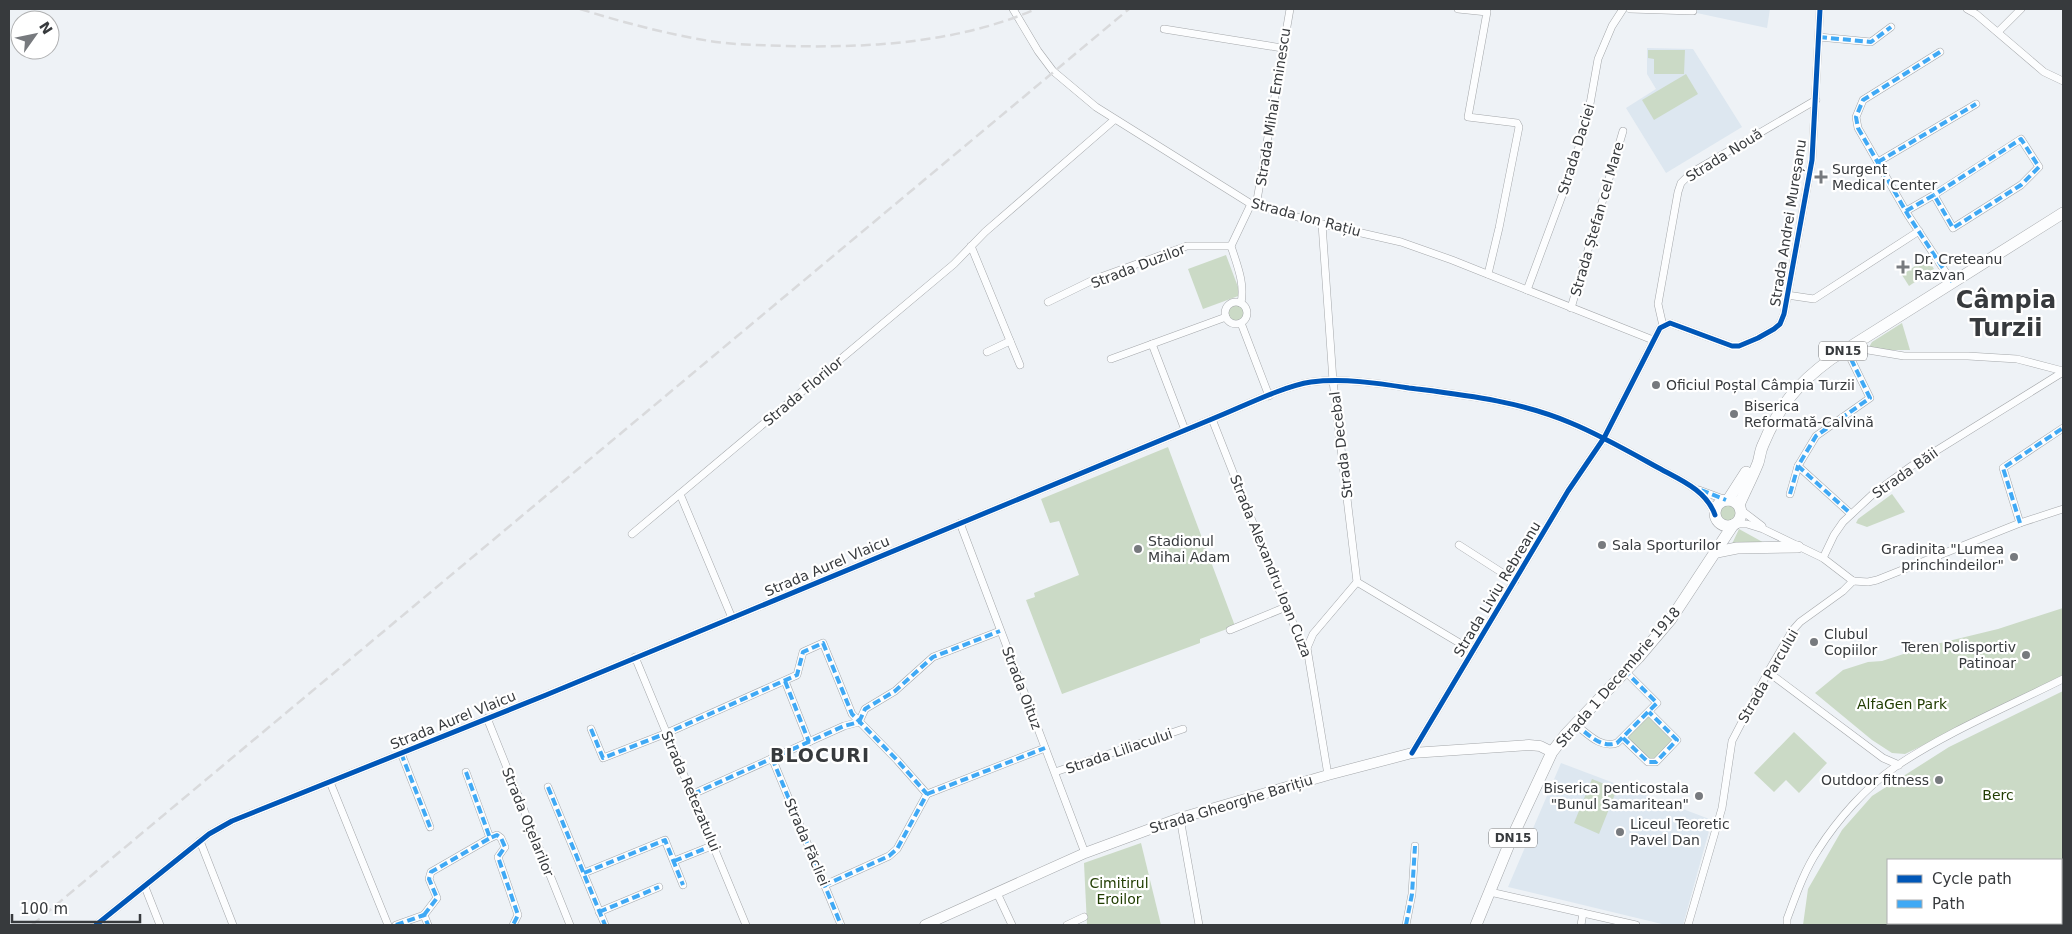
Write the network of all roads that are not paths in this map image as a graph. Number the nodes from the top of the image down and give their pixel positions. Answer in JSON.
{"nodes":[{"id":1,"x":1013,"y":9,"type":"edge"},
{"id":2,"x":1290,"y":9,"type":"edge"},
{"id":3,"x":1458,"y":9,"type":"edge"},
{"id":4,"x":1622,"y":9,"type":"edge"},
{"id":5,"x":1630,"y":9,"type":"edge"},
{"id":6,"x":1820,"y":9,"type":"edge"},
{"id":7,"x":1968,"y":9,"type":"edge"},
{"id":8,"x":2021,"y":9,"type":"edge"},
{"id":9,"x":1693,"y":11,"type":"dead end"},
{"id":10,"x":1891,"y":27,"type":"dead end"},
{"id":11,"x":1164,"y":30,"type":"dead end"},
{"id":12,"x":1998,"y":32,"type":"junction"},
{"id":13,"x":1819,"y":37,"type":"junction"},
{"id":14,"x":1282,"y":48,"type":"junction"},
{"id":15,"x":1940,"y":52,"type":"dead end"},
{"id":16,"x":2063,"y":81,"type":"edge"},
{"id":17,"x":1816,"y":100,"type":"junction"},
{"id":18,"x":1976,"y":104,"type":"dead end"},
{"id":19,"x":1114,"y":120,"type":"junction"},
{"id":20,"x":1623,"y":131,"type":"dead end"},
{"id":21,"x":1878,"y":162,"type":"junction"},
{"id":22,"x":1934,"y":195,"type":"junction"},
{"id":23,"x":1253,"y":205,"type":"junction"},
{"id":24,"x":1906,"y":211,"type":"junction"},
{"id":25,"x":2063,"y":213,"type":"edge"},
{"id":26,"x":1322,"y":224,"type":"junction"},
{"id":27,"x":1919,"y":231,"type":"junction"},
{"id":28,"x":971,"y":246,"type":"junction"},
{"id":29,"x":1231,"y":246,"type":"junction"},
{"id":30,"x":1488,"y":274,"type":"junction"},
{"id":31,"x":1952,"y":282,"type":"junction"},
{"id":32,"x":1527,"y":290,"type":"junction"},
{"id":33,"x":1787,"y":295,"type":"junction"},
{"id":34,"x":1048,"y":302,"type":"dead end"},
{"id":35,"x":1242,"y":303,"type":"junction"},
{"id":36,"x":1572,"y":308,"type":"junction"},
{"id":37,"x":1226,"y":317,"type":"junction"},
{"id":38,"x":1240,"y":323,"type":"junction"},
{"id":39,"x":1663,"y":326,"type":"junction"},
{"id":40,"x":1653,"y":340,"type":"junction"},
{"id":41,"x":1010,"y":341,"type":"junction"},
{"id":42,"x":1152,"y":344,"type":"junction"},
{"id":43,"x":1850,"y":347,"type":"junction"},
{"id":44,"x":987,"y":352,"type":"dead end"},
{"id":45,"x":1111,"y":359,"type":"dead end"},
{"id":46,"x":1020,"y":365,"type":"dead end"},
{"id":47,"x":2063,"y":372,"type":"edge"},
{"id":48,"x":1334,"y":381,"type":"junction"},
{"id":49,"x":1269,"y":396,"type":"junction"},
{"id":50,"x":1212,"y":419,"type":"junction"},
{"id":51,"x":2063,"y":428,"type":"edge"},
{"id":52,"x":1185,"y":430,"type":"junction"},
{"id":53,"x":1604,"y":438,"type":"junction"},
{"id":54,"x":1798,"y":466,"type":"junction"},
{"id":55,"x":1696,"y":489,"type":"junction"},
{"id":56,"x":680,"y":494,"type":"junction"},
{"id":57,"x":1790,"y":494,"type":"dead end"},
{"id":58,"x":1733,"y":504,"type":"junction"},
{"id":59,"x":2063,"y":509,"type":"edge"},
{"id":60,"x":1851,"y":514,"type":"junction"},
{"id":61,"x":1715,"y":516,"type":"junction"},
{"id":62,"x":960,"y":523,"type":"junction"},
{"id":63,"x":2020,"y":523,"type":"junction"},
{"id":64,"x":1734,"y":525,"type":"junction"},
{"id":65,"x":1763,"y":529,"type":"junction"},
{"id":66,"x":632,"y":534,"type":"dead end"},
{"id":67,"x":1459,"y":545,"type":"dead end"},
{"id":68,"x":1798,"y":547,"type":"junction"},
{"id":69,"x":1717,"y":552,"type":"junction"},
{"id":70,"x":1823,"y":558,"type":"junction"},
{"id":71,"x":1706,"y":568,"type":"junction"},
{"id":72,"x":1515,"y":581,"type":"junction"},
{"id":73,"x":1853,"y":581,"type":"junction"},
{"id":74,"x":1357,"y":582,"type":"junction"},
{"id":75,"x":1286,"y":607,"type":"junction"},
{"id":76,"x":732,"y":618,"type":"junction"},
{"id":77,"x":1230,"y":630,"type":"dead end"},
{"id":78,"x":1000,"y":631,"type":"junction"},
{"id":79,"x":1307,"y":648,"type":"junction"},
{"id":80,"x":1473,"y":651,"type":"junction"},
{"id":81,"x":635,"y":657,"type":"junction"},
{"id":82,"x":1625,"y":671,"type":"junction"},
{"id":83,"x":1768,"y":672,"type":"junction"},
{"id":84,"x":2063,"y":679,"type":"edge"},
{"id":85,"x":785,"y":681,"type":"junction"},
{"id":86,"x":1649,"y":712,"type":"junction"},
{"id":87,"x":487,"y":718,"type":"junction"},
{"id":88,"x":859,"y":722,"type":"junction"},
{"id":89,"x":1575,"y":724,"type":"junction"},
{"id":90,"x":591,"y":729,"type":"dead end"},
{"id":91,"x":1183,"y":729,"type":"dead end"},
{"id":92,"x":667,"y":733,"type":"junction"},
{"id":93,"x":1623,"y":738,"type":"junction"},
{"id":94,"x":808,"y":742,"type":"junction"},
{"id":95,"x":1045,"y":748,"type":"junction"},
{"id":96,"x":1552,"y":752,"type":"junction"},
{"id":97,"x":401,"y":753,"type":"junction"},
{"id":98,"x":1412,"y":753,"type":"junction"},
{"id":99,"x":772,"y":758,"type":"junction"},
{"id":100,"x":1899,"y":765,"type":"junction"},
{"id":101,"x":466,"y":772,"type":"dead end"},
{"id":102,"x":1055,"y":772,"type":"junction"},
{"id":103,"x":1328,"y":775,"type":"junction"},
{"id":104,"x":330,"y":782,"type":"junction"},
{"id":105,"x":548,"y":787,"type":"dead end"},
{"id":106,"x":693,"y":794,"type":"junction"},
{"id":107,"x":927,"y":794,"type":"junction"},
{"id":108,"x":1180,"y":818,"type":"junction"},
{"id":109,"x":430,"y":827,"type":"dead end"},
{"id":110,"x":490,"y":838,"type":"junction"},
{"id":111,"x":200,"y":841,"type":"junction"},
{"id":112,"x":714,"y":845,"type":"junction"},
{"id":113,"x":1415,"y":846,"type":"dead end"},
{"id":114,"x":1085,"y":853,"type":"junction"},
{"id":115,"x":674,"y":861,"type":"junction"},
{"id":116,"x":584,"y":873,"type":"junction"},
{"id":117,"x":683,"y":885,"type":"dead end"},
{"id":118,"x":825,"y":885,"type":"junction"},
{"id":119,"x":145,"y":887,"type":"junction"},
{"id":120,"x":659,"y":887,"type":"dead end"},
{"id":121,"x":1490,"y":892,"type":"junction"},
{"id":122,"x":997,"y":893,"type":"junction"},
{"id":123,"x":600,"y":912,"type":"junction"},
{"id":124,"x":1583,"y":913,"type":"junction"},
{"id":125,"x":424,"y":915,"type":"junction"},
{"id":126,"x":1084,"y":918,"type":"dead end"},
{"id":127,"x":96,"y":925,"type":"edge"},
{"id":128,"x":160,"y":925,"type":"edge"},
{"id":129,"x":232,"y":925,"type":"edge"},
{"id":130,"x":388,"y":925,"type":"edge"},
{"id":131,"x":396,"y":925,"type":"edge"},
{"id":132,"x":428,"y":925,"type":"edge"},
{"id":133,"x":513,"y":925,"type":"edge"},
{"id":134,"x":570,"y":925,"type":"edge"},
{"id":135,"x":605,"y":925,"type":"edge"},
{"id":136,"x":746,"y":925,"type":"edge"},
{"id":137,"x":841,"y":925,"type":"edge"},
{"id":138,"x":925,"y":925,"type":"edge"},
{"id":139,"x":1012,"y":925,"type":"edge"},
{"id":140,"x":1067,"y":925,"type":"edge"},
{"id":141,"x":1198,"y":925,"type":"edge"},
{"id":142,"x":1406,"y":925,"type":"edge"},
{"id":143,"x":1476,"y":925,"type":"edge"},
{"id":144,"x":1580,"y":925,"type":"edge"},
{"id":145,"x":1636,"y":925,"type":"edge"},
{"id":146,"x":1688,"y":925,"type":"edge"},
{"id":147,"x":1786,"y":925,"type":"edge"}],
"edges":[{"from":1,"to":19,"type":"street","name":"Strada Ion Rațiu"},
{"from":2,"to":14,"type":"street","name":"Strada Mihai Eminescu"},
{"from":3,"to":30,"type":"street"},
{"from":4,"to":32,"type":"street","name":"Strada Daciei"},
{"from":5,"to":9,"type":"street"},
{"from":6,"to":13,"type":"street","name":"Strada Andrei Mureșanu"},
{"from":7,"to":12,"type":"street"},
{"from":8,"to":12,"type":"street"},
{"from":10,"to":13,"type":"street"},
{"from":11,"to":14,"type":"street"},
{"from":12,"to":16,"type":"street"},
{"from":13,"to":17,"type":"street","name":"Strada Andrei Mureșanu"},
{"from":14,"to":23,"type":"street","name":"Strada Mihai Eminescu"},
{"from":15,"to":21,"type":"street"},
{"from":17,"to":33,"type":"street","name":"Strada Andrei Mureșanu"},
{"from":17,"to":39,"type":"street","name":"Strada Nouă"},
{"from":18,"to":21,"type":"street"},
{"from":19,"to":23,"type":"street","name":"Strada Ion Rațiu"},
{"from":19,"to":28,"type":"street","name":"Strada Florilor"},
{"from":20,"to":36,"type":"street","name":"Strada Ștefan cel Mare"},
{"from":21,"to":24,"type":"street"},
{"from":22,"to":22,"type":"street"},
{"from":22,"to":24,"type":"street"},
{"from":23,"to":26,"type":"street","name":"Strada Ion Rațiu"},
{"from":23,"to":29,"type":"street","name":"Strada Mihai Eminescu"},
{"from":24,"to":27,"type":"street"},
{"from":25,"to":31,"type":"main road","number":"DN15"},
{"from":26,"to":30,"type":"street","name":"Strada Ion Rațiu"},
{"from":26,"to":48,"type":"street","name":"Strada Decebal"},
{"from":27,"to":31,"type":"street"},
{"from":27,"to":33,"type":"street"},
{"from":28,"to":41,"type":"street"},
{"from":28,"to":56,"type":"street","name":"Strada Florilor"},
{"from":29,"to":34,"type":"street","name":"Strada Duzilor"},
{"from":29,"to":35,"type":"street"},
{"from":30,"to":32,"type":"street","name":"Strada Ion Rațiu"},
{"from":31,"to":43,"type":"main road","number":"DN15"},
{"from":32,"to":36,"type":"street","name":"Strada Ion Rațiu"},
{"from":33,"to":39,"type":"street","name":"Strada Andrei Mureșanu"},
{"from":35,"to":37,"type":"street"},
{"from":35,"to":38,"type":"street"},
{"from":36,"to":40,"type":"street","name":"Strada Ion Rațiu"},
{"from":37,"to":38,"type":"street"},
{"from":37,"to":42,"type":"street"},
{"from":38,"to":49,"type":"street"},
{"from":39,"to":40,"type":"street"},
{"from":40,"to":53,"type":"street","name":"Strada Liviu Rebreanu"},
{"from":41,"to":44,"type":"street"},
{"from":41,"to":46,"type":"street"},
{"from":42,"to":45,"type":"street"},
{"from":42,"to":52,"type":"street"},
{"from":43,"to":47,"type":"street"},
{"from":43,"to":54,"type":"street"},
{"from":43,"to":58,"type":"main road","number":"DN15"},
{"from":47,"to":60,"type":"street","name":"Strada Băii"},
{"from":48,"to":49,"type":"street","name":"Strada Aurel Vlaicu"},
{"from":48,"to":53,"type":"street","name":"Strada Aurel Vlaicu"},
{"from":48,"to":74,"type":"street","name":"Strada Decebal"},
{"from":49,"to":50,"type":"street","name":"Strada Aurel Vlaicu"},
{"from":50,"to":52,"type":"street","name":"Strada Aurel Vlaicu"},
{"from":50,"to":75,"type":"street","name":"Strada Alexandru Ioan Cuza"},
{"from":51,"to":63,"type":"street"},
{"from":52,"to":62,"type":"street","name":"Strada Aurel Vlaicu"},
{"from":53,"to":55,"type":"street","name":"Strada Aurel Vlaicu"},
{"from":53,"to":72,"type":"street","name":"Strada Liviu Rebreanu"},
{"from":54,"to":57,"type":"street"},
{"from":54,"to":60,"type":"street"},
{"from":55,"to":58,"type":"street"},
{"from":55,"to":61,"type":"street"},
{"from":56,"to":66,"type":"street","name":"Strada Florilor"},
{"from":56,"to":76,"type":"street"},
{"from":58,"to":61,"type":"main road","number":"DN15"},
{"from":58,"to":64,"type":"main road","number":"DN15"},
{"from":58,"to":65,"type":"street"},
{"from":59,"to":63,"type":"street"},
{"from":60,"to":70,"type":"street","name":"Strada Băii"},
{"from":61,"to":64,"type":"main road"},
{"from":61,"to":71,"type":"main road","name":"Strada 1 Decembrie 1918","number":"DN15"},
{"from":62,"to":76,"type":"street","name":"Strada Aurel Vlaicu"},
{"from":62,"to":78,"type":"street","name":"Strada Oituz"},
{"from":63,"to":73,"type":"street"},
{"from":64,"to":65,"type":"street"},
{"from":64,"to":69,"type":"main road","name":"Strada 1 Decembrie 1918","number":"DN15"},
{"from":65,"to":68,"type":"street"},
{"from":67,"to":72,"type":"street"},
{"from":68,"to":69,"type":"main road"},
{"from":68,"to":70,"type":"street"},
{"from":69,"to":71,"type":"main road","name":"Strada 1 Decembrie 1918","number":"DN15"},
{"from":70,"to":73,"type":"street"},
{"from":71,"to":82,"type":"main road","name":"Strada 1 Decembrie 1918","number":"DN15"},
{"from":72,"to":80,"type":"street","name":"Strada Liviu Rebreanu"},
{"from":73,"to":83,"type":"street","name":"Strada Parcului"},
{"from":74,"to":79,"type":"street"},
{"from":74,"to":80,"type":"street"},
{"from":75,"to":77,"type":"street"},
{"from":75,"to":79,"type":"street","name":"Strada Alexandru Ioan Cuza"},
{"from":76,"to":81,"type":"street","name":"Strada Aurel Vlaicu"},
{"from":78,"to":88,"type":"street"},
{"from":78,"to":95,"type":"street","name":"Strada Oituz"},
{"from":79,"to":103,"type":"street","name":"Strada Alexandru Ioan Cuza"},
{"from":80,"to":98,"type":"street","name":"Strada Liviu Rebreanu"},
{"from":81,"to":87,"type":"street","name":"Strada Aurel Vlaicu"},
{"from":81,"to":92,"type":"street","name":"Strada Retezatului"},
{"from":82,"to":86,"type":"street"},
{"from":82,"to":89,"type":"main road","name":"Strada 1 Decembrie 1918","number":"DN15"},
{"from":83,"to":100,"type":"street"},
{"from":83,"to":146,"type":"street","name":"Strada Parcului"},
{"from":84,"to":100,"type":"street"},
{"from":85,"to":88,"type":"street"},
{"from":85,"to":92,"type":"street"},
{"from":85,"to":94,"type":"street"},
{"from":86,"to":93,"type":"street"},
{"from":86,"to":93,"type":"street"},
{"from":87,"to":97,"type":"street","name":"Strada Aurel Vlaicu"},
{"from":87,"to":134,"type":"street","name":"Strada Oțelarilor"},
{"from":88,"to":94,"type":"street"},
{"from":88,"to":107,"type":"street"},
{"from":89,"to":93,"type":"street"},
{"from":89,"to":96,"type":"main road","name":"Strada 1 Decembrie 1918","number":"DN15"},
{"from":90,"to":92,"type":"street"},
{"from":91,"to":102,"type":"street","name":"Strada Liliacului"},
{"from":92,"to":106,"type":"street","name":"Strada Retezatului"},
{"from":94,"to":99,"type":"street"},
{"from":95,"to":102,"type":"street","name":"Strada Oituz"},
{"from":95,"to":107,"type":"street"},
{"from":96,"to":98,"type":"street","name":"Strada Gheorghe Barițiu"},
{"from":96,"to":121,"type":"main road","name":"Strada 1 Decembrie 1918","number":"DN15"},
{"from":97,"to":104,"type":"street","name":"Strada Aurel Vlaicu"},
{"from":97,"to":109,"type":"street"},
{"from":98,"to":103,"type":"street","name":"Strada Gheorghe Barițiu"},
{"from":99,"to":106,"type":"street"},
{"from":99,"to":118,"type":"street","name":"Strada Făcliei"},
{"from":100,"to":147,"type":"street"},
{"from":101,"to":110,"type":"street"},
{"from":102,"to":114,"type":"street","name":"Strada Oituz"},
{"from":103,"to":108,"type":"street","name":"Strada Gheorghe Barițiu"},
{"from":104,"to":111,"type":"street","name":"Strada Aurel Vlaicu"},
{"from":104,"to":130,"type":"street"},
{"from":105,"to":116,"type":"street"},
{"from":106,"to":112,"type":"street","name":"Strada Retezatului"},
{"from":107,"to":118,"type":"street"},
{"from":108,"to":114,"type":"street","name":"Strada Gheorghe Barițiu"},
{"from":108,"to":141,"type":"street"},
{"from":110,"to":125,"type":"street"},
{"from":110,"to":133,"type":"street"},
{"from":111,"to":119,"type":"street","name":"Strada Aurel Vlaicu"},
{"from":111,"to":129,"type":"street"},
{"from":112,"to":115,"type":"street"},
{"from":112,"to":136,"type":"street","name":"Strada Retezatului"},
{"from":113,"to":142,"type":"street"},
{"from":114,"to":122,"type":"street","name":"Strada Gheorghe Barițiu"},
{"from":115,"to":116,"type":"street"},
{"from":115,"to":117,"type":"street"},
{"from":116,"to":123,"type":"street"},
{"from":118,"to":137,"type":"street","name":"Strada Făcliei"},
{"from":119,"to":127,"type":"street","name":"Strada Aurel Vlaicu"},
{"from":119,"to":128,"type":"street"},
{"from":120,"to":123,"type":"street"},
{"from":121,"to":124,"type":"street"},
{"from":121,"to":143,"type":"main road","name":"Strada 1 Decembrie 1918","number":"DN15"},
{"from":122,"to":138,"type":"street","name":"Strada Gheorghe Barițiu"},
{"from":122,"to":139,"type":"street"},
{"from":123,"to":135,"type":"street"},
{"from":124,"to":144,"type":"street"},
{"from":124,"to":145,"type":"street"},
{"from":125,"to":131,"type":"street"},
{"from":125,"to":132,"type":"street"},
{"from":126,"to":140,"type":"street"}]}
